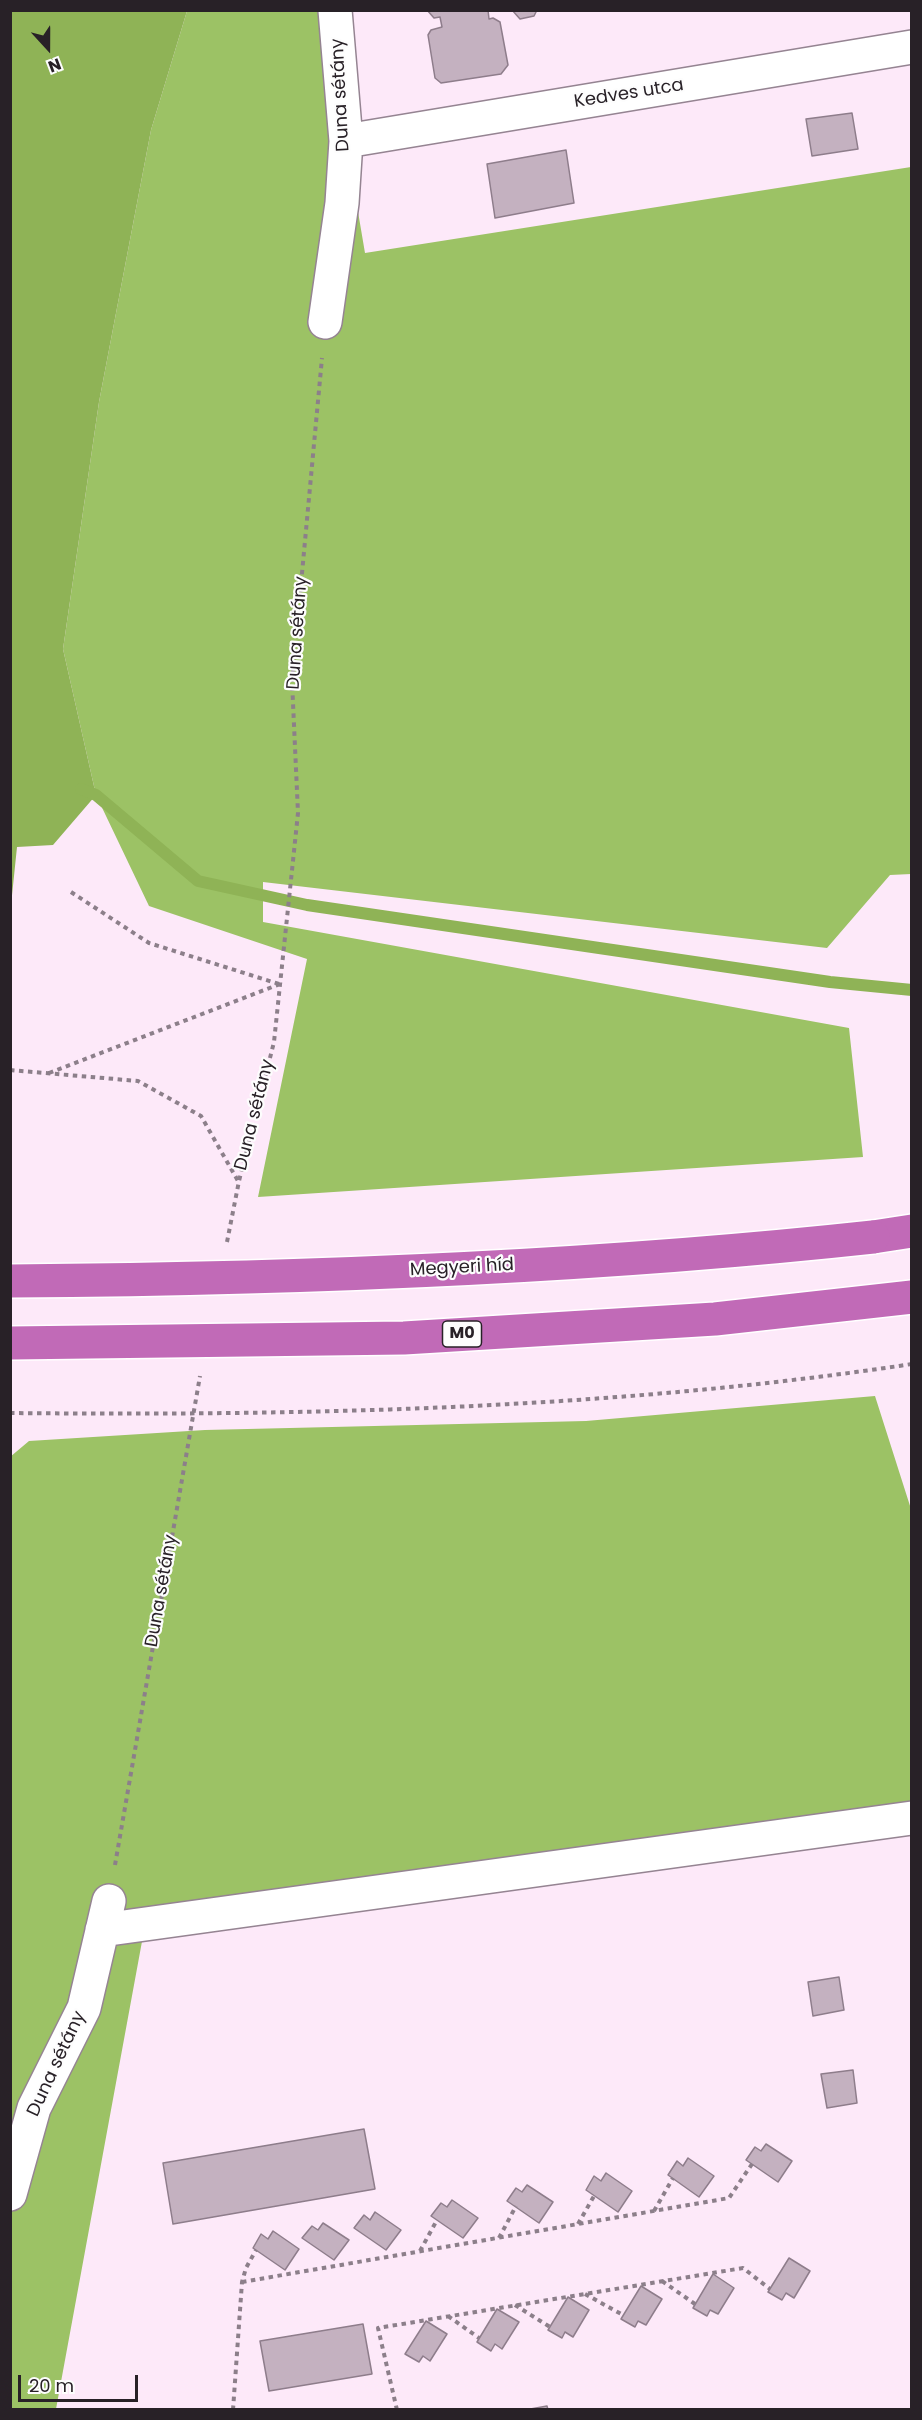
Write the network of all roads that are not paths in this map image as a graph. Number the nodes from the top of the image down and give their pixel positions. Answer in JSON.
{"nodes":[{"id":1,"x":335,"y":10,"type":"edge"},
{"id":2,"x":912,"y":47,"type":"edge"},
{"id":3,"x":346,"y":141,"type":"junction"},
{"id":4,"x":325,"y":322,"type":"road end"},
{"id":5,"x":912,"y":1231,"type":"edge"},
{"id":6,"x":10,"y":1281,"type":"edge"},
{"id":7,"x":912,"y":1297,"type":"edge"},
{"id":8,"x":10,"y":1343,"type":"edge"},
{"id":9,"x":912,"y":1818,"type":"edge"},
{"id":10,"x":22,"y":2109,"type":"edge"},
{"id":11,"x":10,"y":2194,"type":"edge"}],
"edges":[{"from":1,"to":3,"type":"street","name":"Duna sétány"},
{"from":2,"to":3,"type":"street","name":"Kedves utca"},
{"from":3,"to":4,"type":"street","name":"Duna sétány"},
{"from":5,"to":6,"type":"highway","name":"Megyeri híd","bridge":true},
{"from":7,"to":8,"type":"highway","number":"M0","bridge":true},
{"from":9,"to":10,"type":"street","name":"Duna sétány"},
{"from":10,"to":11,"type":"street","name":"Duna sétány"}]}
